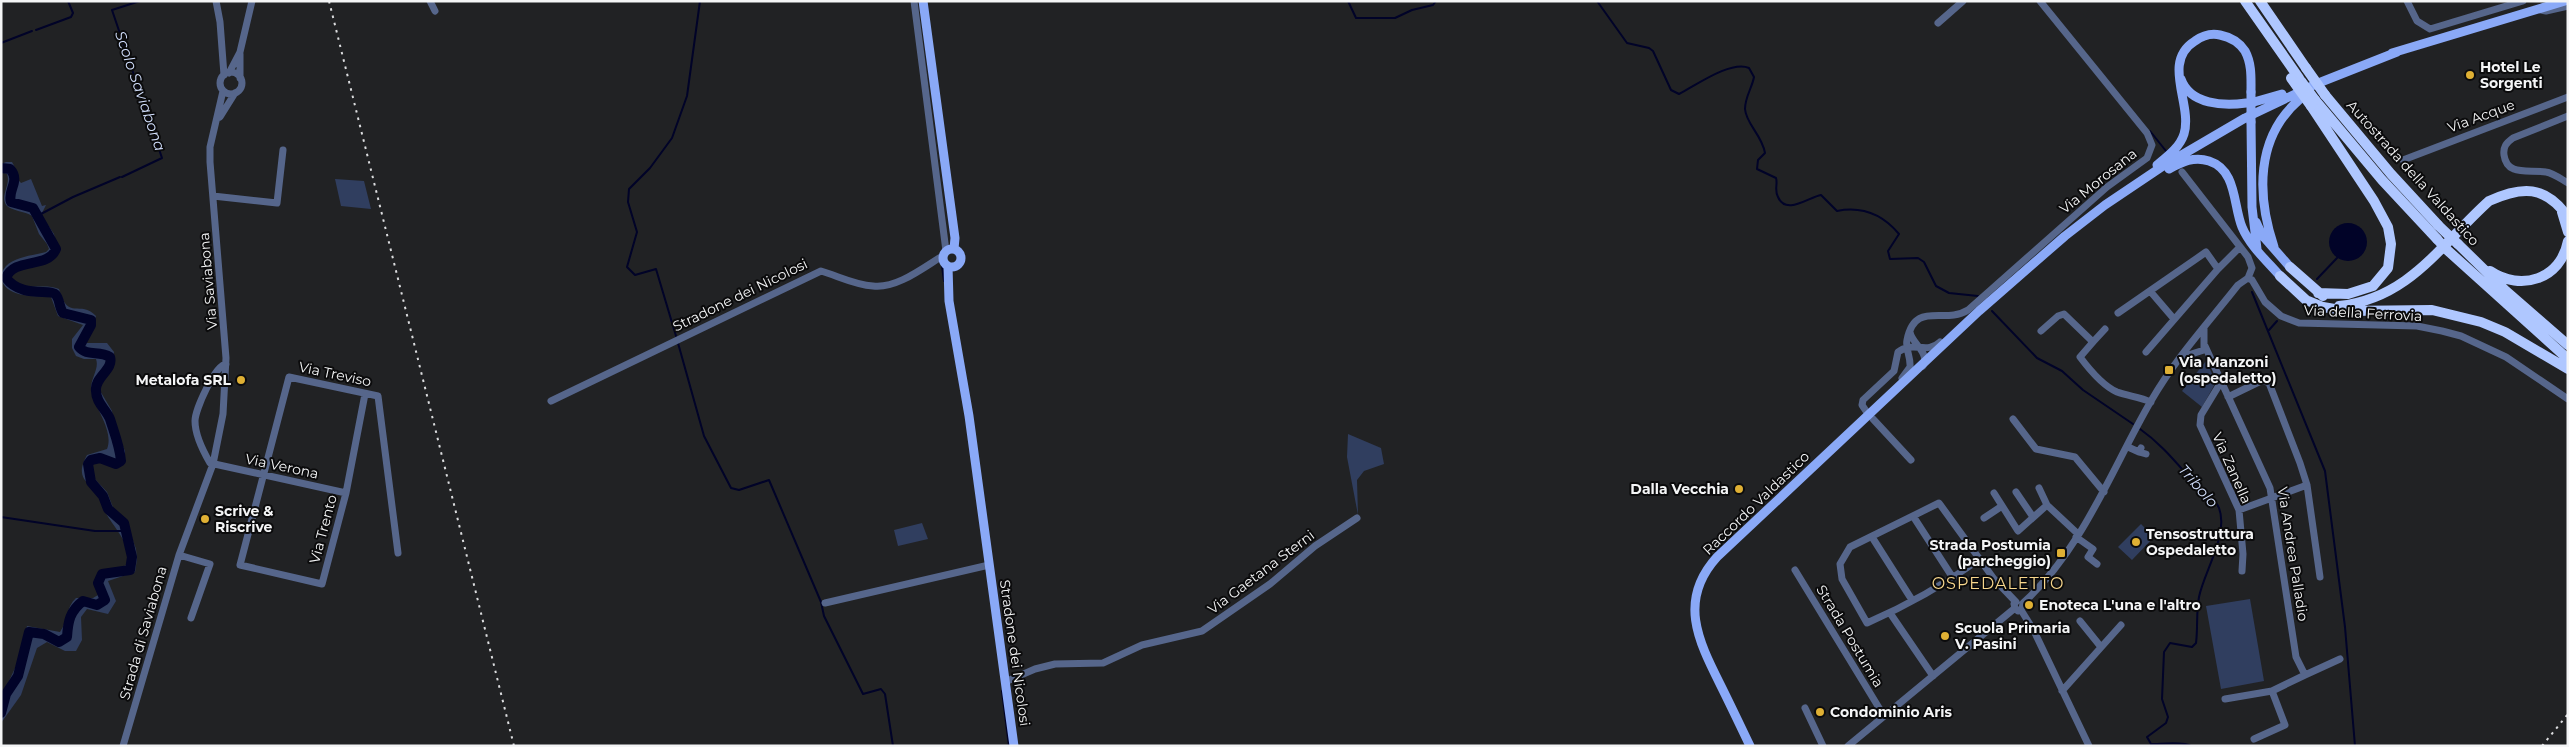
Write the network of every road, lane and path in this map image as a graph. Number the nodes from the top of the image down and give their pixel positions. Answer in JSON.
{"nodes":[{"id":1,"x":216,"y":1,"type":"edge"},
{"id":2,"x":252,"y":1,"type":"edge"},
{"id":3,"x":430,"y":1,"type":"edge"},
{"id":4,"x":914,"y":1,"type":"edge"},
{"id":5,"x":923,"y":1,"type":"edge"},
{"id":6,"x":1963,"y":1,"type":"edge"},
{"id":7,"x":2040,"y":1,"type":"edge"},
{"id":8,"x":2245,"y":1,"type":"edge"},
{"id":9,"x":2260,"y":1,"type":"edge"},
{"id":10,"x":2407,"y":1,"type":"edge"},
{"id":11,"x":2523,"y":1,"type":"edge"},
{"id":12,"x":2565,"y":1,"type":"edge"},
{"id":13,"x":2568,"y":6,"type":"edge"},
{"id":14,"x":2538,"y":9,"type":"junction"},
{"id":15,"x":434,"y":11,"type":"dead end"},
{"id":16,"x":1938,"y":23,"type":"dead end"},
{"id":17,"x":240,"y":52,"type":"junction"},
{"id":18,"x":2397,"y":52,"type":"junction"},
{"id":19,"x":227,"y":74,"type":"junction"},
{"id":20,"x":2179,"y":74,"type":"junction"},
{"id":21,"x":240,"y":78,"type":"junction"},
{"id":22,"x":2319,"y":78,"type":"dead end"},
{"id":23,"x":2292,"y":90,"type":"dead end"},
{"id":24,"x":2326,"y":90,"type":"junction"},
{"id":25,"x":223,"y":91,"type":"junction"},
{"id":26,"x":235,"y":93,"type":"junction"},
{"id":27,"x":2568,"y":97,"type":"edge"},
{"id":28,"x":2300,"y":99,"type":"dead end"},
{"id":29,"x":2557,"y":100,"type":"junction"},
{"id":30,"x":2313,"y":103,"type":"junction"},
{"id":31,"x":2568,"y":103,"type":"edge"},
{"id":32,"x":2568,"y":116,"type":"edge"},
{"id":33,"x":217,"y":122,"type":"junction"},
{"id":34,"x":283,"y":150,"type":"dead end"},
{"id":35,"x":2403,"y":160,"type":"dead end"},
{"id":36,"x":2182,"y":172,"type":"dead end"},
{"id":37,"x":2568,"y":183,"type":"edge"},
{"id":38,"x":2126,"y":190,"type":"junction"},
{"id":39,"x":213,"y":196,"type":"junction"},
{"id":40,"x":2105,"y":205,"type":"junction"},
{"id":41,"x":2560,"y":206,"type":"junction"},
{"id":42,"x":2253,"y":217,"type":"junction"},
{"id":43,"x":2568,"y":217,"type":"edge"},
{"id":44,"x":2568,"y":232,"type":"edge"},
{"id":45,"x":2568,"y":241,"type":"edge"},
{"id":46,"x":2274,"y":247,"type":"junction"},
{"id":47,"x":2461,"y":247,"type":"junction"},
{"id":48,"x":2239,"y":248,"type":"junction"},
{"id":49,"x":2257,"y":250,"type":"junction"},
{"id":50,"x":948,"y":252,"type":"junction"},
{"id":51,"x":948,"y":266,"type":"junction"},
{"id":52,"x":2290,"y":267,"type":"joint"},
{"id":53,"x":2218,"y":269,"type":"junction"},
{"id":54,"x":2280,"y":276,"type":"joint"},
{"id":55,"x":2248,"y":278,"type":"junction"},
{"id":56,"x":2016,"y":279,"type":"junction"},
{"id":57,"x":2150,"y":291,"type":"junction"},
{"id":58,"x":2318,"y":294,"type":"junction"},
{"id":59,"x":2373,"y":298,"type":"junction"},
{"id":60,"x":1987,"y":304,"type":"junction"},
{"id":61,"x":2323,"y":307,"type":"junction"},
{"id":62,"x":2118,"y":313,"type":"dead end"},
{"id":63,"x":2174,"y":319,"type":"junction"},
{"id":64,"x":1969,"y":325,"type":"junction"},
{"id":65,"x":2205,"y":327,"type":"junction"},
{"id":66,"x":2105,"y":329,"type":"dead end"},
{"id":67,"x":1910,"y":331,"type":"junction"},
{"id":68,"x":2041,"y":331,"type":"dead end"},
{"id":69,"x":2093,"y":342,"type":"junction"},
{"id":70,"x":2194,"y":342,"type":"junction"},
{"id":71,"x":2204,"y":345,"type":"junction"},
{"id":72,"x":2568,"y":345,"type":"edge"},
{"id":73,"x":1907,"y":347,"type":"junction"},
{"id":74,"x":1919,"y":347,"type":"junction"},
{"id":75,"x":2146,"y":352,"type":"dead end"},
{"id":76,"x":2198,"y":352,"type":"junction"},
{"id":77,"x":1910,"y":355,"type":"junction"},
{"id":78,"x":2181,"y":358,"type":"junction"},
{"id":79,"x":2210,"y":358,"type":"junction"},
{"id":80,"x":2568,"y":359,"type":"edge"},
{"id":81,"x":1924,"y":361,"type":"junction"},
{"id":82,"x":226,"y":364,"type":"junction"},
{"id":83,"x":2568,"y":370,"type":"edge"},
{"id":84,"x":2221,"y":382,"type":"junction"},
{"id":85,"x":365,"y":394,"type":"junction"},
{"id":86,"x":2228,"y":398,"type":"junction"},
{"id":87,"x":2568,"y":399,"type":"edge"},
{"id":88,"x":551,"y":401,"type":"dead end"},
{"id":89,"x":2151,"y":402,"type":"junction"},
{"id":90,"x":1866,"y":411,"type":"dead end"},
{"id":91,"x":1875,"y":412,"type":"junction"},
{"id":92,"x":2013,"y":419,"type":"dead end"},
{"id":93,"x":2128,"y":447,"type":"junction"},
{"id":94,"x":2142,"y":451,"type":"dead end"},
{"id":95,"x":1911,"y":460,"type":"dead end"},
{"id":96,"x":213,"y":464,"type":"junction"},
{"id":97,"x":265,"y":475,"type":"junction"},
{"id":98,"x":2307,"y":486,"type":"junction"},
{"id":99,"x":2040,"y":488,"type":"dead end"},
{"id":100,"x":2016,"y":492,"type":"dead end"},
{"id":101,"x":2104,"y":492,"type":"junction"},
{"id":102,"x":346,"y":493,"type":"junction"},
{"id":103,"x":1994,"y":493,"type":"dead end"},
{"id":104,"x":2272,"y":498,"type":"junction"},
{"id":105,"x":2047,"y":504,"type":"junction"},
{"id":106,"x":2002,"y":506,"type":"junction"},
{"id":107,"x":2239,"y":510,"type":"junction"},
{"id":108,"x":1914,"y":516,"type":"junction"},
{"id":109,"x":2033,"y":517,"type":"junction"},
{"id":110,"x":1357,"y":518,"type":"dead end"},
{"id":111,"x":1984,"y":518,"type":"dead end"},
{"id":112,"x":2077,"y":536,"type":"junction"},
{"id":113,"x":1872,"y":537,"type":"junction"},
{"id":114,"x":398,"y":553,"type":"dead end"},
{"id":115,"x":178,"y":556,"type":"junction"},
{"id":116,"x":1980,"y":559,"type":"junction"},
{"id":117,"x":989,"y":564,"type":"junction"},
{"id":118,"x":2097,"y":564,"type":"dead end"},
{"id":119,"x":1794,"y":570,"type":"dead end"},
{"id":120,"x":2242,"y":571,"type":"dead end"},
{"id":121,"x":2320,"y":577,"type":"dead end"},
{"id":122,"x":1953,"y":578,"type":"junction"},
{"id":123,"x":1912,"y":600,"type":"junction"},
{"id":124,"x":825,"y":603,"type":"dead end"},
{"id":125,"x":2019,"y":606,"type":"junction"},
{"id":126,"x":1890,"y":613,"type":"junction"},
{"id":127,"x":191,"y":618,"type":"dead end"},
{"id":128,"x":2080,"y":621,"type":"dead end"},
{"id":129,"x":2122,"y":625,"type":"dead end"},
{"id":130,"x":2101,"y":647,"type":"junction"},
{"id":131,"x":2340,"y":659,"type":"dead end"},
{"id":132,"x":2305,"y":675,"type":"junction"},
{"id":133,"x":1933,"y":676,"type":"junction"},
{"id":134,"x":1006,"y":682,"type":"junction"},
{"id":135,"x":2272,"y":690,"type":"junction"},
{"id":136,"x":2062,"y":691,"type":"junction"},
{"id":137,"x":2225,"y":699,"type":"dead end"},
{"id":138,"x":1805,"y":708,"type":"dead end"},
{"id":139,"x":1884,"y":716,"type":"junction"},
{"id":140,"x":2254,"y":739,"type":"dead end"},
{"id":141,"x":122,"y":746,"type":"edge"},
{"id":142,"x":1014,"y":746,"type":"edge"},
{"id":143,"x":1750,"y":746,"type":"edge"},
{"id":144,"x":1822,"y":746,"type":"edge"},
{"id":145,"x":1848,"y":746,"type":"edge"},
{"id":146,"x":2089,"y":746,"type":"edge"}],
"edges":[{"from":1,"to":19,"type":"street"},
{"from":2,"to":17,"type":"street"},
{"from":3,"to":15,"type":"street"},
{"from":4,"to":50,"type":"street","name":"Stradone dei Nicolosi"},
{"from":5,"to":50,"type":"main road","name":"Stradone dei Nicolosi"},
{"from":6,"to":16,"type":"street"},
{"from":7,"to":67,"type":"street","name":"Via Morosana"},
{"from":8,"to":30,"type":"highway","bridge":true},
{"from":9,"to":24,"type":"highway","name":"Autostrada della Valdastico","bridge":true},
{"from":10,"to":11,"type":"street"},
{"from":12,"to":14,"type":"main road"},
{"from":13,"to":14,"type":"street"},
{"from":14,"to":18,"type":"main road"},
{"from":17,"to":19,"type":"street"},
{"from":17,"to":21,"type":"street"},
{"from":18,"to":22,"type":"main road"},
{"from":18,"to":24,"type":"main road"},
{"from":18,"to":38,"type":"main road"},
{"from":19,"to":21,"type":"street"},
{"from":19,"to":25,"type":"street"},
{"from":20,"to":23,"type":"main road"},
{"from":20,"to":38,"type":"main road"},
{"from":20,"to":42,"type":"main road","bridge":true},
{"from":21,"to":26,"type":"street"},
{"from":24,"to":47,"type":"highway","name":"Autostrada della Valdastico","bridge":true},
{"from":25,"to":26,"type":"street"},
{"from":25,"to":33,"type":"street"},
{"from":26,"to":33,"type":"street"},
{"from":27,"to":29,"type":"street","name":"Via Acque"},
{"from":28,"to":46,"type":"main road"},
{"from":29,"to":31,"type":"street"},
{"from":29,"to":35,"type":"street","name":"Via Acque"},
{"from":30,"to":58,"type":"highway"},
{"from":30,"to":80,"type":"highway","name":"Autostrada della Valdastico","bridge":true},
{"from":32,"to":37,"type":"street"},
{"from":33,"to":39,"type":"street","name":"Via Saviabona"},
{"from":34,"to":39,"type":"street"},
{"from":36,"to":48,"type":"street"},
{"from":38,"to":40,"type":"main road","name":"Raccordo Valdastico"},
{"from":39,"to":82,"type":"street","name":"Via Saviabona"},
{"from":40,"to":49,"type":"main road"},
{"from":40,"to":56,"type":"main road","name":"Raccordo Valdastico"},
{"from":41,"to":43,"type":"highway"},
{"from":41,"to":44,"type":"highway"},
{"from":41,"to":59,"type":"highway"},
{"from":42,"to":46,"type":"main road"},
{"from":42,"to":49,"type":"main road"},
{"from":45,"to":47,"type":"highway"},
{"from":46,"to":52,"type":"main road"},
{"from":47,"to":72,"type":"highway","name":"Autostrada della Valdastico"},
{"from":48,"to":53,"type":"street"},
{"from":48,"to":55,"type":"street"},
{"from":49,"to":54,"type":"main road"},
{"from":50,"to":51,"type":"main road","name":"Stradone dei Nicolosi"},
{"from":50,"to":51,"type":"main road","name":"Stradone dei Nicolosi"},
{"from":50,"to":88,"type":"street","name":"Stradone dei Nicolosi"},
{"from":51,"to":117,"type":"main road","name":"Stradone dei Nicolosi"},
{"from":52,"to":58,"type":"highway"},
{"from":53,"to":57,"type":"street"},
{"from":53,"to":63,"type":"street"},
{"from":54,"to":61,"type":"highway"},
{"from":55,"to":65,"type":"street"},
{"from":55,"to":87,"type":"street","name":"Via della Ferrovia"},
{"from":56,"to":60,"type":"main road","name":"Raccordo Valdastico"},
{"from":56,"to":64,"type":"main road","name":"Raccordo Valdastico"},
{"from":57,"to":62,"type":"street"},
{"from":57,"to":63,"type":"street"},
{"from":58,"to":59,"type":"highway"},
{"from":59,"to":61,"type":"highway"},
{"from":60,"to":74,"type":"street"},
{"from":60,"to":81,"type":"main road","name":"Raccordo Valdastico"},
{"from":61,"to":83,"type":"highway"},
{"from":63,"to":75,"type":"street"},
{"from":64,"to":81,"type":"street"},
{"from":64,"to":91,"type":"main road","name":"Raccordo Valdastico"},
{"from":65,"to":70,"type":"street"},
{"from":65,"to":71,"type":"street"},
{"from":66,"to":69,"type":"street"},
{"from":67,"to":73,"type":"street"},
{"from":67,"to":74,"type":"street"},
{"from":68,"to":69,"type":"street"},
{"from":69,"to":89,"type":"street"},
{"from":70,"to":71,"type":"street"},
{"from":70,"to":76,"type":"street"},
{"from":70,"to":78,"type":"street"},
{"from":71,"to":76,"type":"street"},
{"from":71,"to":79,"type":"street","name":"Via Andrea Palladio"},
{"from":73,"to":74,"type":"street"},
{"from":73,"to":77,"type":"street"},
{"from":73,"to":90,"type":"street"},
{"from":74,"to":81,"type":"street"},
{"from":76,"to":78,"type":"street"},
{"from":76,"to":79,"type":"street"},
{"from":77,"to":81,"type":"street"},
{"from":77,"to":91,"type":"street"},
{"from":78,"to":89,"type":"street"},
{"from":79,"to":84,"type":"street","name":"Via Andrea Palladio"},
{"from":81,"to":91,"type":"main road","name":"Raccordo Valdastico"},
{"from":82,"to":96,"type":"street","name":"Via Saviabona"},
{"from":82,"to":96,"type":"street"},
{"from":84,"to":86,"type":"street","name":"Via Andrea Palladio"},
{"from":84,"to":107,"type":"street","name":"Via Zanella"},
{"from":85,"to":97,"type":"street","name":"Via Treviso"},
{"from":85,"to":102,"type":"street","name":"Via Trento"},
{"from":85,"to":114,"type":"street","name":"Via Treviso"},
{"from":86,"to":98,"type":"street"},
{"from":86,"to":104,"type":"street","name":"Via Andrea Palladio"},
{"from":89,"to":93,"type":"street"},
{"from":91,"to":95,"type":"street"},
{"from":91,"to":143,"type":"main road","name":"Raccordo Valdastico"},
{"from":92,"to":101,"type":"street"},
{"from":93,"to":94,"type":"street"},
{"from":93,"to":101,"type":"street"},
{"from":96,"to":97,"type":"street","name":"Via Verona"},
{"from":96,"to":115,"type":"street","name":"Via Saviabona"},
{"from":97,"to":102,"type":"street","name":"Via Verona"},
{"from":97,"to":102,"type":"street","name":"Via Trento"},
{"from":98,"to":104,"type":"street"},
{"from":98,"to":121,"type":"street"},
{"from":99,"to":105,"type":"street"},
{"from":100,"to":109,"type":"street"},
{"from":101,"to":112,"type":"street"},
{"from":103,"to":106,"type":"street"},
{"from":104,"to":107,"type":"street"},
{"from":104,"to":132,"type":"street","name":"Via Andrea Palladio"},
{"from":105,"to":109,"type":"street"},
{"from":105,"to":112,"type":"street"},
{"from":106,"to":109,"type":"street"},
{"from":106,"to":111,"type":"street"},
{"from":107,"to":120,"type":"street","name":"Via Zanella"},
{"from":108,"to":113,"type":"street"},
{"from":108,"to":116,"type":"street"},
{"from":108,"to":122,"type":"street"},
{"from":110,"to":134,"type":"street","name":"Via Gaetana Sterni"},
{"from":112,"to":118,"type":"street"},
{"from":112,"to":125,"type":"street"},
{"from":113,"to":123,"type":"street"},
{"from":113,"to":126,"type":"street"},
{"from":115,"to":127,"type":"street","name":"Strada di Saviabona"},
{"from":115,"to":141,"type":"street","name":"Strada di Saviabona"},
{"from":116,"to":122,"type":"street"},
{"from":116,"to":125,"type":"street"},
{"from":117,"to":124,"type":"street","name":"Stradone dei Nicolosi"},
{"from":117,"to":134,"type":"main road","name":"Stradone dei Nicolosi"},
{"from":119,"to":139,"type":"street","name":"Strada Postumia"},
{"from":122,"to":123,"type":"street"},
{"from":123,"to":126,"type":"street"},
{"from":125,"to":133,"type":"street"},
{"from":125,"to":136,"type":"street"},
{"from":126,"to":133,"type":"street"},
{"from":128,"to":130,"type":"street"},
{"from":129,"to":130,"type":"street"},
{"from":130,"to":136,"type":"street"},
{"from":131,"to":132,"type":"street"},
{"from":132,"to":135,"type":"street"},
{"from":133,"to":139,"type":"street"},
{"from":134,"to":142,"type":"main road","name":"Stradone dei Nicolosi"},
{"from":135,"to":137,"type":"street"},
{"from":135,"to":140,"type":"street"},
{"from":136,"to":146,"type":"street"},
{"from":138,"to":144,"type":"street"},
{"from":139,"to":145,"type":"street"}]}
